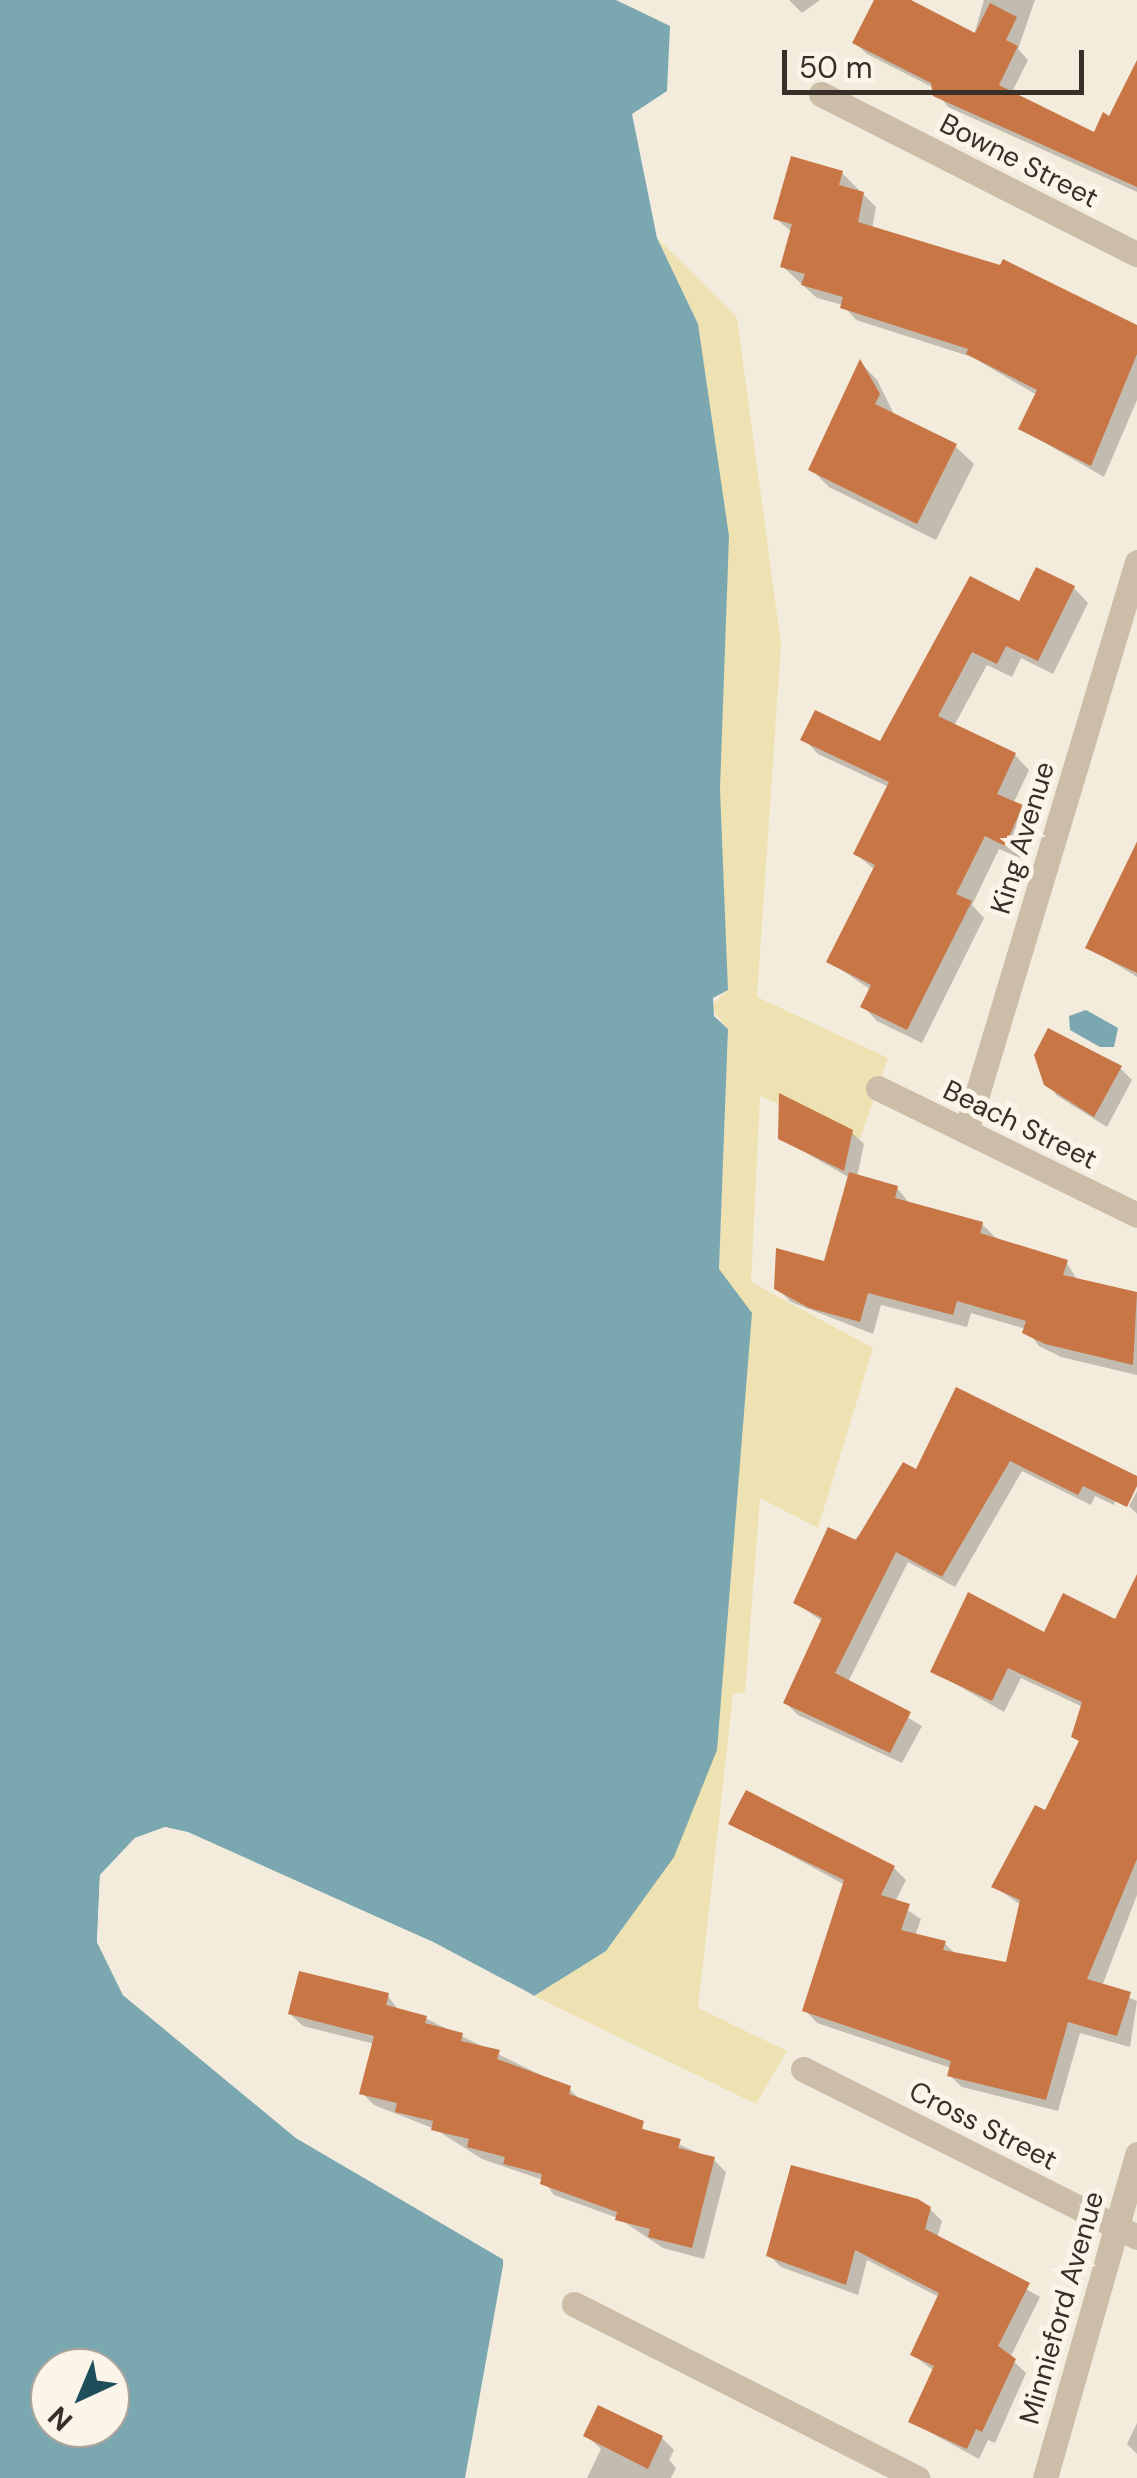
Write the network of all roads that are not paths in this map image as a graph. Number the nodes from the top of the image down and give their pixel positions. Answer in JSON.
{"nodes":[{"id":1,"x":821,"y":94,"type":"dead end"},
{"id":2,"x":1137,"y":254,"type":"edge"},
{"id":3,"x":1137,"y":562,"type":"edge"},
{"id":4,"x":878,"y":1088,"type":"dead end"},
{"id":5,"x":966,"y":1131,"type":"junction"},
{"id":6,"x":1137,"y":1215,"type":"edge"},
{"id":7,"x":803,"y":2069,"type":"dead end"},
{"id":8,"x":1137,"y":2154,"type":"edge"},
{"id":9,"x":1126,"y":2231,"type":"edge"},
{"id":10,"x":574,"y":2304,"type":"dead end"},
{"id":11,"x":917,"y":2478,"type":"edge"},
{"id":12,"x":1045,"y":2478,"type":"edge"}],
"edges":[{"from":1,"to":2,"type":"street","name":"Bowne Street"},
{"from":3,"to":5,"type":"street","name":"King Avenue"},
{"from":4,"to":5,"type":"street","name":"Beach Street"},
{"from":5,"to":6,"type":"street","name":"Beach Street"},
{"from":7,"to":9,"type":"street","name":"Cross Street"},
{"from":8,"to":9,"type":"street","name":"Minnieford Avenue"},
{"from":9,"to":12,"type":"street","name":"Minnieford Avenue"},
{"from":10,"to":11,"type":"street"}]}
